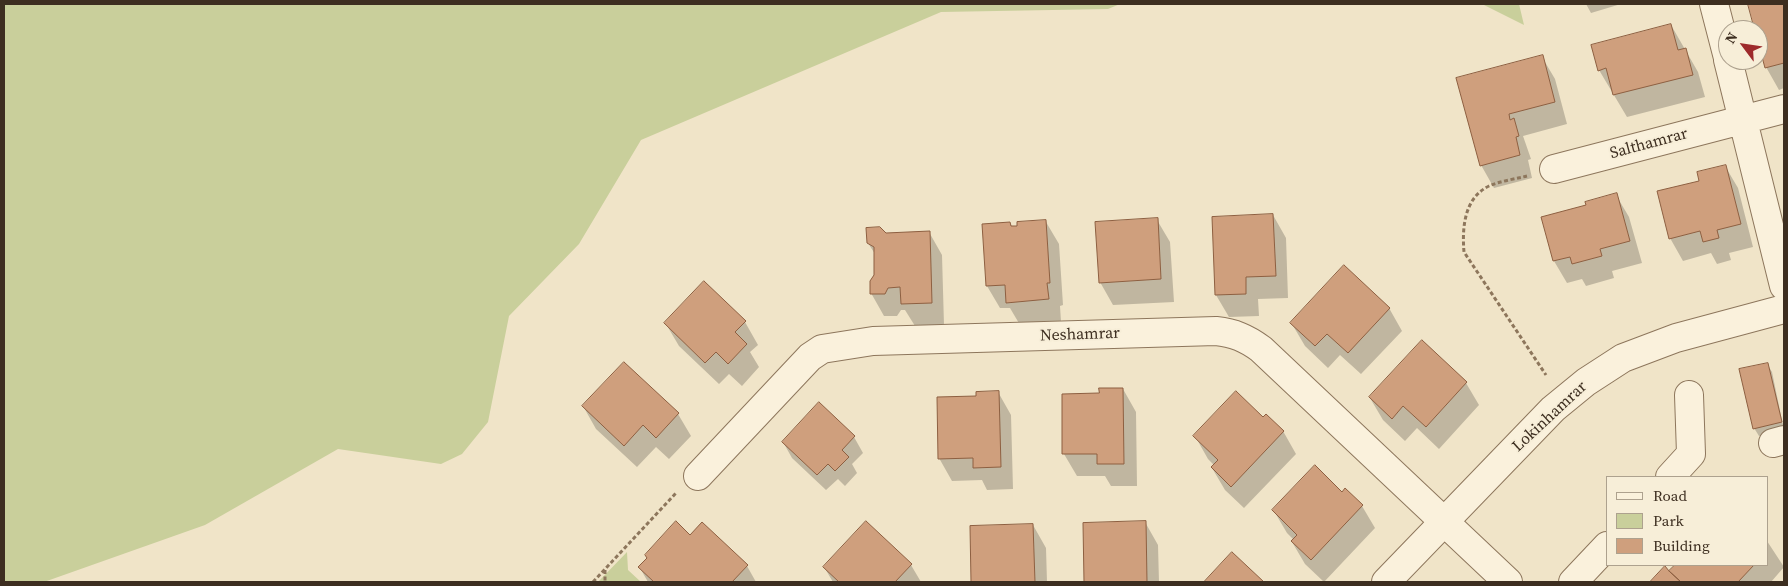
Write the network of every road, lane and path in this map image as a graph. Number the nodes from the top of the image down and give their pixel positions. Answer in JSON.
{"nodes":[{"id":1,"x":1714,"y":4,"type":"edge"},
{"id":2,"x":1718,"y":20,"type":"edge"},
{"id":3,"x":1731,"y":70,"type":"edge"},
{"id":4,"x":1784,"y":109,"type":"edge"},
{"id":5,"x":1744,"y":120,"type":"junction"},
{"id":6,"x":1554,"y":169,"type":"joint"},
{"id":7,"x":1784,"y":286,"type":"edge"},
{"id":8,"x":1784,"y":309,"type":"edge"},
{"id":9,"x":1546,"y":375,"type":"dead end"},
{"id":10,"x":1689,"y":395,"type":"dead end"},
{"id":11,"x":698,"y":476,"type":"joint"},
{"id":12,"x":1671,"y":476,"type":"edge"},
{"id":13,"x":1442,"y":522,"type":"junction"},
{"id":14,"x":1606,"y":547,"type":"edge"},
{"id":15,"x":605,"y":569,"type":"junction"},
{"id":16,"x":593,"y":582,"type":"edge"},
{"id":17,"x":605,"y":582,"type":"edge"},
{"id":18,"x":1386,"y":582,"type":"edge"},
{"id":19,"x":1508,"y":582,"type":"edge"},
{"id":20,"x":1573,"y":582,"type":"edge"}],
"edges":[{"from":1,"to":2,"type":"street"},
{"from":3,"to":5,"type":"street"},
{"from":4,"to":5,"type":"street","name":"Salthamrar"},
{"from":5,"to":6,"type":"street","name":"Salthamrar"},
{"from":5,"to":7,"type":"street"},
{"from":6,"to":9,"type":"path"},
{"from":8,"to":13,"type":"street","name":"Lokinhamrar"},
{"from":10,"to":12,"type":"street"},
{"from":11,"to":13,"type":"street","name":"Neshamrar"},
{"from":11,"to":15,"type":"path"},
{"from":13,"to":18,"type":"street","name":"Lokinhamrar"},
{"from":13,"to":19,"type":"street","name":"Neshamrar"},
{"from":14,"to":20,"type":"street"},
{"from":15,"to":16,"type":"path"},
{"from":15,"to":17,"type":"path"}]}
